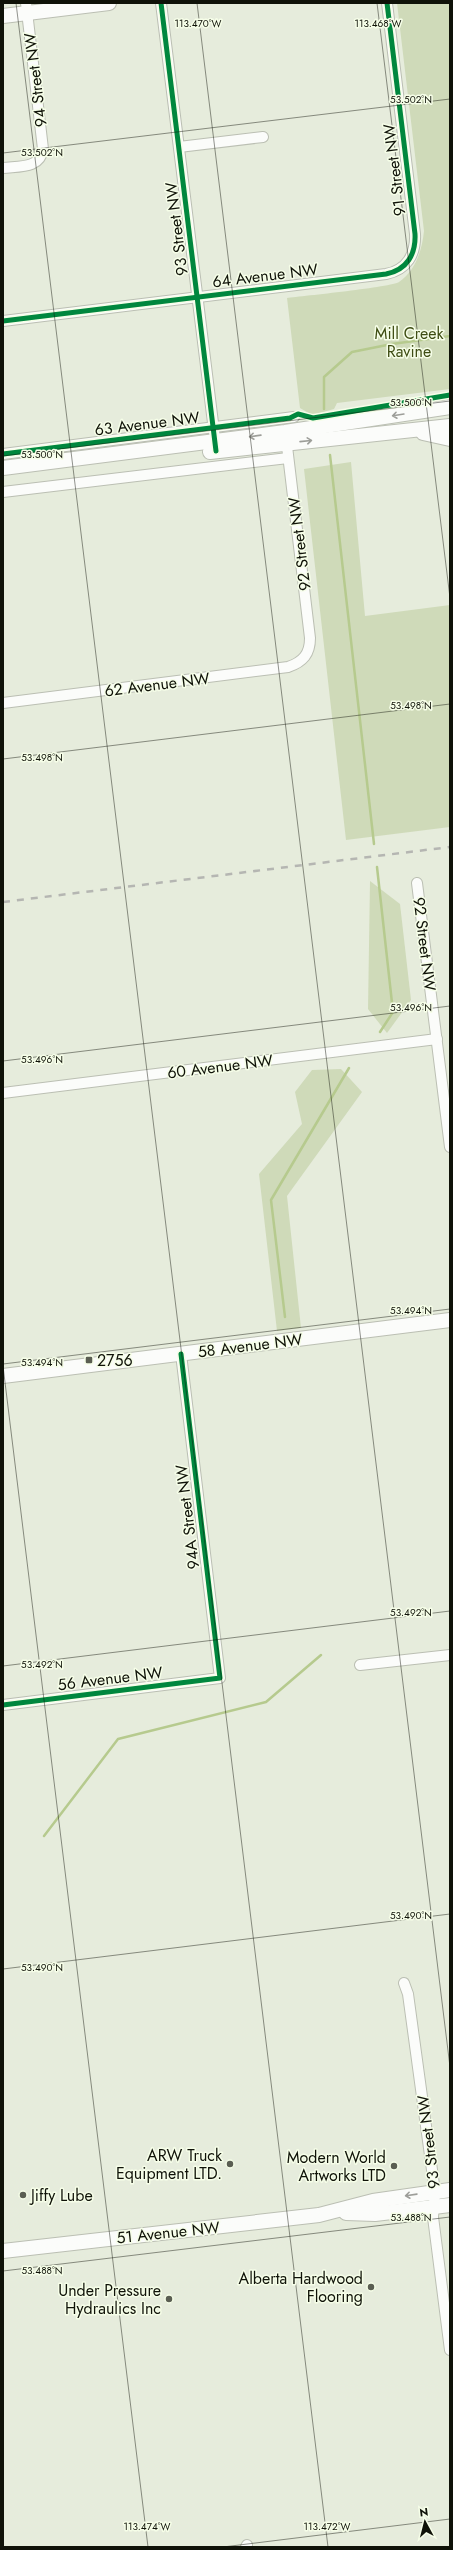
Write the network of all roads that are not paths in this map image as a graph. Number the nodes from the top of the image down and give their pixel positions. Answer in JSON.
{"nodes":[{"id":1,"x":109,"y":3,"type":"edge"},
{"id":2,"x":161,"y":3,"type":"edge"},
{"id":3,"x":386,"y":3,"type":"edge"},
{"id":4,"x":27,"y":8,"type":"edge"},
{"id":5,"x":3,"y":16,"type":"edge"},
{"id":6,"x":263,"y":137,"type":"dead end"},
{"id":7,"x":179,"y":147,"type":"junction"},
{"id":8,"x":3,"y":168,"type":"edge"},
{"id":9,"x":408,"y":262,"type":"joint"},
{"id":10,"x":197,"y":297,"type":"junction"},
{"id":11,"x":3,"y":321,"type":"edge"},
{"id":12,"x":450,"y":407,"type":"edge"},
{"id":13,"x":294,"y":417,"type":"dead end"},
{"id":14,"x":450,"y":426,"type":"edge"},
{"id":15,"x":213,"y":428,"type":"junction"},
{"id":16,"x":416,"y":428,"type":"junction"},
{"id":17,"x":286,"y":437,"type":"junction"},
{"id":18,"x":450,"y":438,"type":"edge"},
{"id":19,"x":216,"y":446,"type":"junction"},
{"id":20,"x":3,"y":454,"type":"edge"},
{"id":21,"x":288,"y":458,"type":"junction"},
{"id":22,"x":3,"y":468,"type":"edge"},
{"id":23,"x":3,"y":478,"type":"edge"},
{"id":24,"x":3,"y":492,"type":"edge"},
{"id":25,"x":307,"y":654,"type":"joint"},
{"id":26,"x":3,"y":703,"type":"edge"},
{"id":27,"x":417,"y":883,"type":"dead end"},
{"id":28,"x":437,"y":1039,"type":"junction"},
{"id":29,"x":3,"y":1093,"type":"edge"},
{"id":30,"x":450,"y":1147,"type":"edge"},
{"id":31,"x":450,"y":1320,"type":"edge"},
{"id":32,"x":181,"y":1354,"type":"junction"},
{"id":33,"x":3,"y":1376,"type":"edge"},
{"id":34,"x":450,"y":1655,"type":"edge"},
{"id":35,"x":360,"y":1665,"type":"dead end"},
{"id":36,"x":220,"y":1678,"type":"joint"},
{"id":37,"x":3,"y":1704,"type":"edge"},
{"id":38,"x":404,"y":1983,"type":"dead end"},
{"id":39,"x":450,"y":2190,"type":"edge"},
{"id":40,"x":435,"y":2192,"type":"junction"},
{"id":41,"x":450,"y":2204,"type":"edge"},
{"id":42,"x":432,"y":2207,"type":"junction"},
{"id":43,"x":334,"y":2212,"type":"junction"},
{"id":44,"x":3,"y":2251,"type":"edge"},
{"id":45,"x":450,"y":2350,"type":"edge"}],
"edges":[{"from":1,"to":4,"type":"main road"},
{"from":2,"to":7,"type":"street","name":"93 Street NW"},
{"from":3,"to":9,"type":"street","name":"91 Street NW"},
{"from":4,"to":5,"type":"main road"},
{"from":4,"to":8,"type":"street","name":"94 Street NW"},
{"from":6,"to":7,"type":"street"},
{"from":7,"to":10,"type":"street","name":"93 Street NW"},
{"from":9,"to":10,"type":"street","name":"64 Avenue NW"},
{"from":10,"to":11,"type":"street","name":"64 Avenue NW"},
{"from":10,"to":15,"type":"street","name":"93 Street NW"},
{"from":12,"to":17,"type":"main road","name":"63 Avenue NW","one_way":true},
{"from":13,"to":15,"type":"street","name":"63 Avenue NW"},
{"from":14,"to":16,"type":"main road","name":"63 Avenue NW"},
{"from":15,"to":19,"type":"street","name":"93 Street NW"},
{"from":15,"to":20,"type":"street","name":"63 Avenue NW"},
{"from":17,"to":16,"type":"main road","name":"63 Avenue NW","one_way":true},
{"from":16,"to":18,"type":"main road"},
{"from":17,"to":19,"type":"main road","name":"63 Avenue NW"},
{"from":17,"to":21,"type":"street","name":"92 Street NW"},
{"from":19,"to":22,"type":"main road","name":"63 Avenue NW"},
{"from":19,"to":23,"type":"main road","name":"63 Avenue NW"},
{"from":21,"to":24,"type":"street"},
{"from":21,"to":25,"type":"street","name":"92 Street NW"},
{"from":25,"to":26,"type":"street","name":"62 Avenue NW"},
{"from":27,"to":28,"type":"street","name":"92 Street NW"},
{"from":28,"to":29,"type":"street","name":"60 Avenue NW"},
{"from":28,"to":30,"type":"street","name":"92 Street NW"},
{"from":31,"to":32,"type":"main road","name":"58 Avenue NW"},
{"from":32,"to":33,"type":"main road","name":"58 Avenue NW"},
{"from":32,"to":36,"type":"street","name":"94A Street NW"},
{"from":34,"to":35,"type":"street"},
{"from":36,"to":37,"type":"street","name":"56 Avenue NW"},
{"from":38,"to":40,"type":"street","name":"93 Street NW"},
{"from":39,"to":40,"type":"main road","name":"51 Avenue NW"},
{"from":40,"to":42,"type":"street","name":"93 Street NW"},
{"from":40,"to":43,"type":"main road","name":"51 Avenue NW","one_way":true},
{"from":41,"to":42,"type":"main road","name":"51 Avenue NW"},
{"from":42,"to":43,"type":"main road","name":"51 Avenue NW"},
{"from":42,"to":45,"type":"street","name":"93 Street NW"},
{"from":43,"to":44,"type":"main road","name":"51 Avenue NW"}]}
